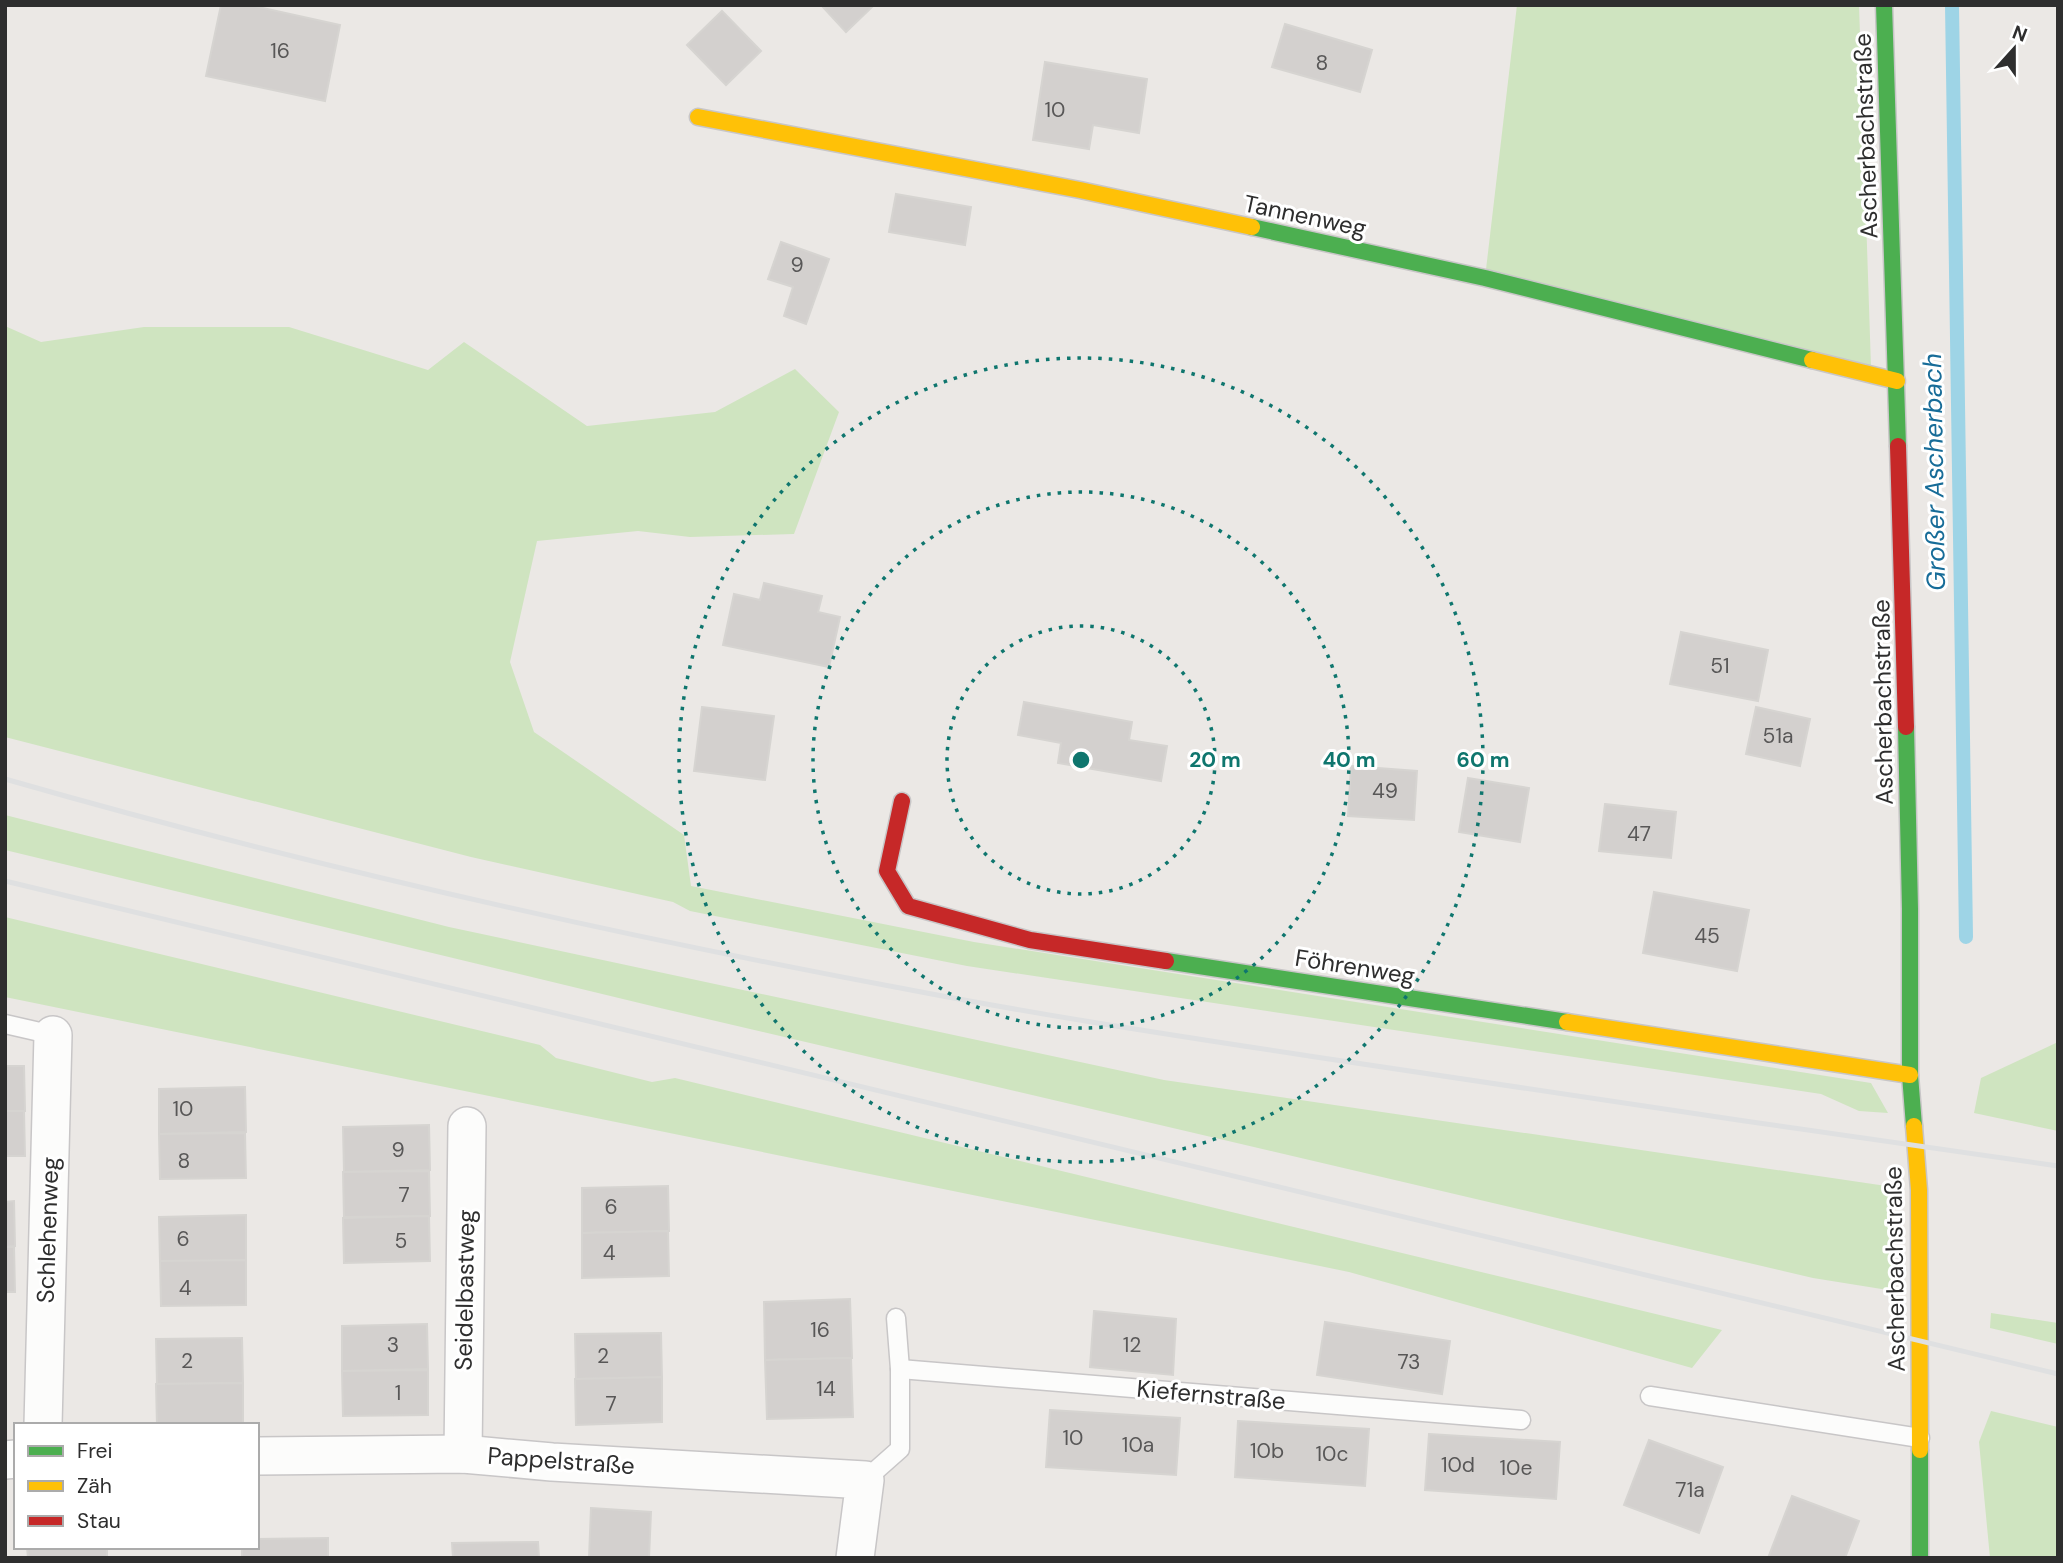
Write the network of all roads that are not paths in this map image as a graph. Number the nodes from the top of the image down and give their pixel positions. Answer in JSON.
{"nodes":[{"id":1,"x":1884,"y":5,"type":"edge"},
{"id":2,"x":698,"y":117,"type":"dead end"},
{"id":3,"x":1897,"y":382,"type":"junction"},
{"id":4,"x":902,"y":801,"type":"dead end"},
{"id":5,"x":5,"y":1024,"type":"edge"},
{"id":6,"x":53,"y":1035,"type":"joint"},
{"id":7,"x":1910,"y":1075,"type":"junction"},
{"id":8,"x":467,"y":1126,"type":"dead end"},
{"id":9,"x":896,"y":1318,"type":"dead end"},
{"id":10,"x":900,"y":1369,"type":"junction"},
{"id":11,"x":1650,"y":1396,"type":"dead end"},
{"id":12,"x":1521,"y":1420,"type":"dead end"},
{"id":13,"x":43,"y":1423,"type":"edge"},
{"id":14,"x":1920,"y":1438,"type":"junction"},
{"id":15,"x":463,"y":1454,"type":"junction"},
{"id":16,"x":259,"y":1456,"type":"edge"},
{"id":17,"x":865,"y":1480,"type":"junction"},
{"id":18,"x":855,"y":1558,"type":"edge"},
{"id":19,"x":1920,"y":1558,"type":"edge"}],
"edges":[{"from":1,"to":3,"type":"street","name":"Ascherbachstraße"},
{"from":2,"to":3,"type":"street","name":"Tannenweg"},
{"from":3,"to":7,"type":"street","name":"Ascherbachstraße"},
{"from":4,"to":7,"type":"street","name":"Föhrenweg"},
{"from":5,"to":6,"type":"lane"},
{"from":6,"to":13,"type":"street","name":"Schlehenweg"},
{"from":7,"to":14,"type":"street","name":"Ascherbachstraße"},
{"from":8,"to":15,"type":"street","name":"Seidelbastweg"},
{"from":9,"to":10,"type":"lane"},
{"from":10,"to":12,"type":"lane","name":"Kiefernstraße"},
{"from":10,"to":17,"type":"lane"},
{"from":11,"to":14,"type":"lane"},
{"from":14,"to":19,"type":"street","name":"Ascherbachstraße"},
{"from":15,"to":16,"type":"street","name":"Pappelstraße"},
{"from":15,"to":17,"type":"street","name":"Pappelstraße"},
{"from":17,"to":18,"type":"street"}]}
